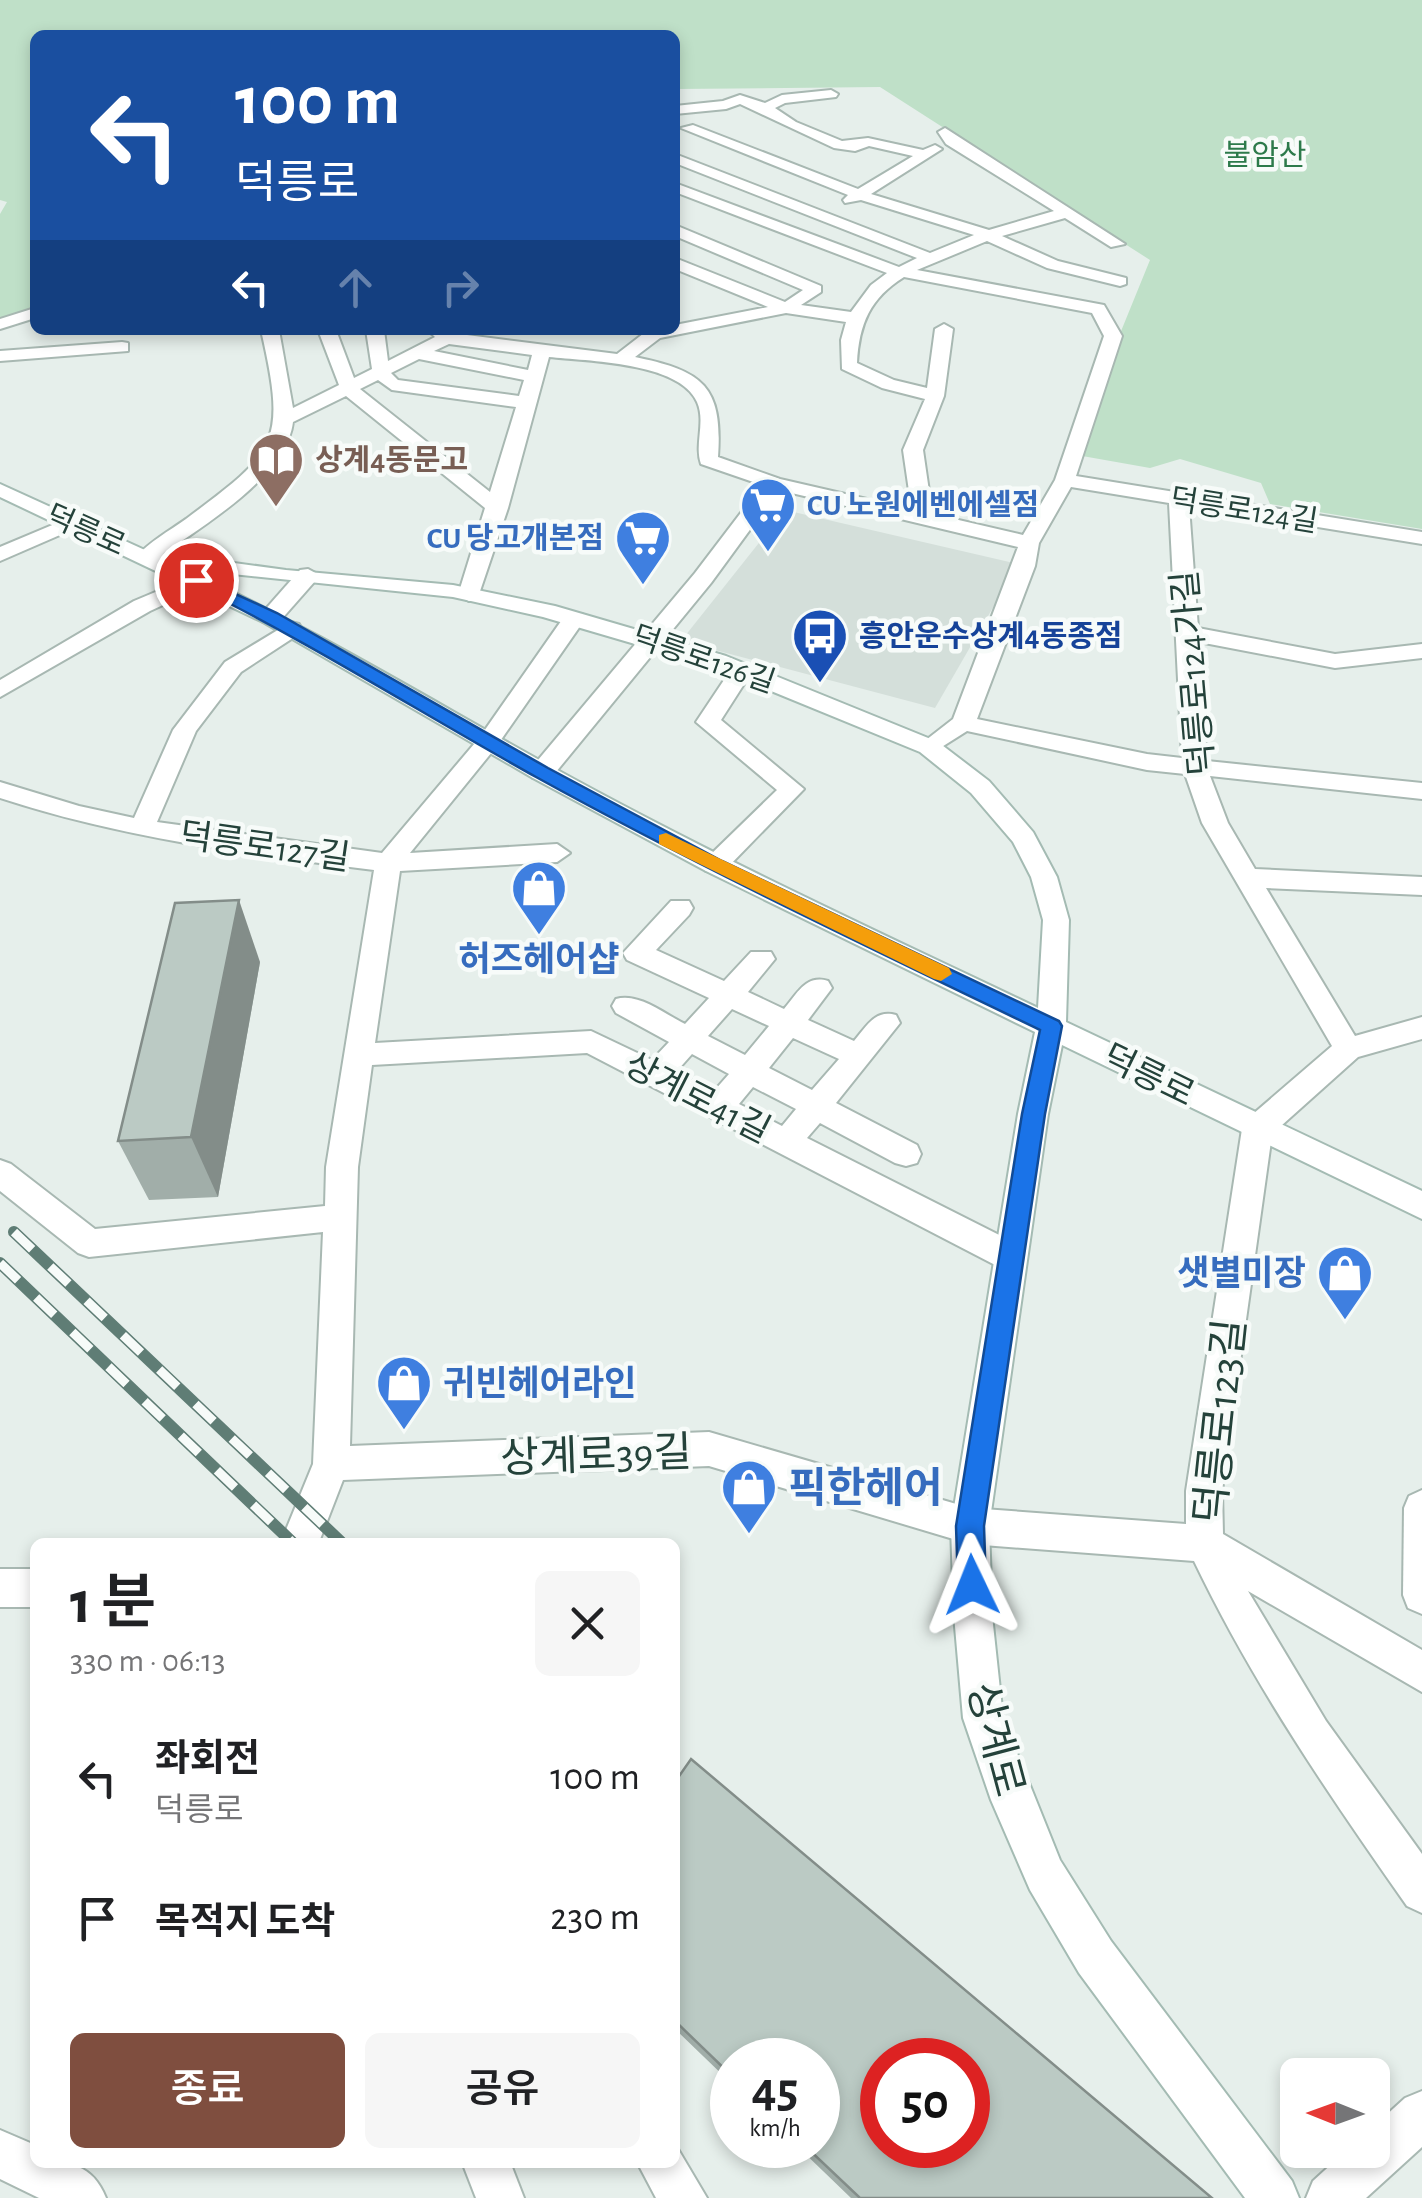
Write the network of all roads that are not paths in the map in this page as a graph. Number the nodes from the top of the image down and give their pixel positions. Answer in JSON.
{"nodes":[{"id":1,"x":831,"y":94,"type":"dead end"},
{"id":2,"x":683,"y":105,"type":"edge"},
{"id":3,"x":766,"y":108,"type":"junction"},
{"id":4,"x":700,"y":124,"type":"junction"},
{"id":5,"x":791,"y":126,"type":"junction"},
{"id":6,"x":772,"y":132,"type":"dead end"},
{"id":7,"x":754,"y":140,"type":"dead end"},
{"id":8,"x":735,"y":146,"type":"junction"},
{"id":9,"x":924,"y":154,"type":"junction"},
{"id":10,"x":680,"y":163,"type":"edge"},
{"id":11,"x":680,"y":163,"type":"edge"},
{"id":12,"x":832,"y":182,"type":"junction"},
{"id":13,"x":680,"y":189,"type":"edge"},
{"id":14,"x":861,"y":195,"type":"junction"},
{"id":15,"x":786,"y":201,"type":"junction"},
{"id":16,"x":887,"y":205,"type":"junction"},
{"id":17,"x":736,"y":208,"type":"junction"},
{"id":18,"x":1068,"y":213,"type":"junction"},
{"id":19,"x":753,"y":214,"type":"junction"},
{"id":20,"x":813,"y":214,"type":"junction"},
{"id":21,"x":845,"y":226,"type":"junction"},
{"id":22,"x":786,"y":227,"type":"junction"},
{"id":23,"x":680,"y":229,"type":"edge"},
{"id":24,"x":680,"y":232,"type":"edge"},
{"id":25,"x":986,"y":235,"type":"junction"},
{"id":26,"x":814,"y":238,"type":"junction"},
{"id":27,"x":930,"y":258,"type":"junction"},
{"id":28,"x":680,"y":266,"type":"edge"},
{"id":29,"x":1046,"y":268,"type":"junction"},
{"id":30,"x":896,"y":271,"type":"junction"},
{"id":31,"x":1120,"y":280,"type":"dead end"},
{"id":32,"x":994,"y":292,"type":"junction"},
{"id":33,"x":786,"y":308,"type":"junction"},
{"id":34,"x":1098,"y":309,"type":"junction"},
{"id":35,"x":30,"y":315,"type":"edge"},
{"id":36,"x":854,"y":318,"type":"junction"},
{"id":37,"x":0,"y":324,"type":"edge"},
{"id":38,"x":680,"y":329,"type":"edge"},
{"id":39,"x":944,"y":329,"type":"dead end"},
{"id":40,"x":271,"y":335,"type":"edge"},
{"id":41,"x":330,"y":335,"type":"edge"},
{"id":42,"x":376,"y":335,"type":"edge"},
{"id":43,"x":441,"y":335,"type":"edge"},
{"id":44,"x":460,"y":335,"type":"edge"},
{"id":45,"x":653,"y":335,"type":"edge"},
{"id":46,"x":496,"y":337,"type":"edge"},
{"id":47,"x":122,"y":347,"type":"dead end"},
{"id":48,"x":542,"y":352,"type":"junction"},
{"id":49,"x":417,"y":353,"type":"junction"},
{"id":50,"x":0,"y":356,"type":"edge"},
{"id":51,"x":623,"y":357,"type":"junction"},
{"id":52,"x":381,"y":372,"type":"junction"},
{"id":53,"x":532,"y":376,"type":"junction"},
{"id":54,"x":349,"y":390,"type":"junction"},
{"id":55,"x":935,"y":396,"type":"junction"},
{"id":56,"x":527,"y":403,"type":"junction"},
{"id":57,"x":283,"y":420,"type":"junction"},
{"id":58,"x":1065,"y":480,"type":"junction"},
{"id":59,"x":774,"y":483,"type":"junction"},
{"id":60,"x":0,"y":490,"type":"edge"},
{"id":61,"x":1179,"y":500,"type":"junction"},
{"id":62,"x":498,"y":508,"type":"junction"},
{"id":63,"x":912,"y":517,"type":"junction"},
{"id":64,"x":69,"y":524,"type":"junction"},
{"id":65,"x":1422,"y":538,"type":"edge"},
{"id":66,"x":1029,"y":544,"type":"junction"},
{"id":67,"x":0,"y":555,"type":"edge"},
{"id":68,"x":146,"y":557,"type":"junction"},
{"id":69,"x":308,"y":575,"type":"junction"},
{"id":70,"x":196,"y":580,"type":"junction"},
{"id":71,"x":469,"y":595,"type":"junction"},
{"id":72,"x":574,"y":619,"type":"junction"},
{"id":73,"x":281,"y":623,"type":"junction"},
{"id":74,"x":1187,"y":634,"type":"junction"},
{"id":75,"x":652,"y":640,"type":"junction"},
{"id":76,"x":1422,"y":651,"type":"edge"},
{"id":77,"x":742,"y":670,"type":"junction"},
{"id":78,"x":0,"y":690,"type":"edge"},
{"id":79,"x":963,"y":722,"type":"junction"},
{"id":80,"x":488,"y":742,"type":"junction"},
{"id":81,"x":930,"y":747,"type":"junction"},
{"id":82,"x":1196,"y":768,"type":"junction"},
{"id":83,"x":542,"y":772,"type":"junction"},
{"id":84,"x":0,"y":790,"type":"edge"},
{"id":85,"x":1422,"y":791,"type":"edge"},
{"id":86,"x":142,"y":828,"type":"junction"},
{"id":87,"x":558,"y":853,"type":"dead end"},
{"id":88,"x":388,"y":863,"type":"junction"},
{"id":89,"x":715,"y":865,"type":"junction"},
{"id":90,"x":1248,"y":878,"type":"junction"},
{"id":91,"x":1422,"y":886,"type":"edge"},
{"id":92,"x":680,"y":908,"type":"dead end"},
{"id":93,"x":762,"y":959,"type":"dead end"},
{"id":94,"x":818,"y":988,"type":"dead end"},
{"id":95,"x":728,"y":995,"type":"junction"},
{"id":96,"x":626,"y":1006,"type":"dead end"},
{"id":97,"x":886,"y":1022,"type":"dead end"},
{"id":98,"x":789,"y":1024,"type":"junction"},
{"id":99,"x":1051,"y":1026,"type":"junction"},
{"id":100,"x":1422,"y":1028,"type":"edge"},
{"id":101,"x":689,"y":1039,"type":"junction"},
{"id":102,"x":1348,"y":1048,"type":"junction"},
{"id":103,"x":359,"y":1056,"type":"junction"},
{"id":104,"x":860,"y":1056,"type":"junction"},
{"id":105,"x":749,"y":1071,"type":"junction"},
{"id":106,"x":656,"y":1075,"type":"junction"},
{"id":107,"x":816,"y":1106,"type":"junction"},
{"id":108,"x":719,"y":1107,"type":"junction"},
{"id":109,"x":1257,"y":1129,"type":"junction"},
{"id":110,"x":786,"y":1142,"type":"junction"},
{"id":111,"x":906,"y":1154,"type":"dead end"},
{"id":112,"x":0,"y":1173,"type":"edge"},
{"id":113,"x":1422,"y":1206,"type":"edge"},
{"id":114,"x":342,"y":1217,"type":"junction"},
{"id":115,"x":1011,"y":1257,"type":"junction"},
{"id":116,"x":331,"y":1464,"type":"junction"},
{"id":117,"x":1422,"y":1508,"type":"edge"},
{"id":118,"x":970,"y":1526,"type":"junction"},
{"id":119,"x":1421,"y":1535,"type":"edge"},
{"id":120,"x":302,"y":1538,"type":"edge"},
{"id":121,"x":1206,"y":1544,"type":"junction"},
{"id":122,"x":0,"y":1588,"type":"edge"},
{"id":123,"x":30,"y":1588,"type":"edge"},
{"id":124,"x":1422,"y":1595,"type":"edge"},
{"id":125,"x":1422,"y":1672,"type":"edge"},
{"id":126,"x":1422,"y":1891,"type":"edge"},
{"id":127,"x":1422,"y":2116,"type":"edge"},
{"id":128,"x":0,"y":2154,"type":"edge"},
{"id":129,"x":488,"y":2168,"type":"edge"},
{"id":130,"x":665,"y":2168,"type":"edge"},
{"id":131,"x":56,"y":2184,"type":"edge"},
{"id":132,"x":500,"y":2198,"type":"edge"},
{"id":133,"x":683,"y":2198,"type":"edge"},
{"id":134,"x":1275,"y":2198,"type":"edge"},
{"id":135,"x":1330,"y":2198,"type":"edge"}],
"edges":[{"from":1,"to":3,"type":"street"},
{"from":2,"to":3,"type":"street"},
{"from":2,"to":4,"type":"street"},
{"from":3,"to":4,"type":"street"},
{"from":3,"to":5,"type":"street"},
{"from":4,"to":8,"type":"street"},
{"from":5,"to":6,"type":"street"},
{"from":5,"to":9,"type":"street"},
{"from":7,"to":8,"type":"street"},
{"from":8,"to":10,"type":"street"},
{"from":8,"to":12,"type":"street"},
{"from":9,"to":14,"type":"street"},
{"from":9,"to":18,"type":"street"},
{"from":11,"to":15,"type":"street"},
{"from":12,"to":14,"type":"street"},
{"from":12,"to":15,"type":"street"},
{"from":13,"to":17,"type":"street"},
{"from":14,"to":16,"type":"street"},
{"from":14,"to":20,"type":"street"},
{"from":15,"to":19,"type":"street"},
{"from":15,"to":20,"type":"street"},
{"from":16,"to":21,"type":"street"},
{"from":16,"to":25,"type":"street"},
{"from":17,"to":19,"type":"street"},
{"from":17,"to":23,"type":"street"},
{"from":18,"to":25,"type":"street"},
{"from":18,"to":29,"type":"street"},
{"from":19,"to":22,"type":"street"},
{"from":20,"to":21,"type":"street"},
{"from":20,"to":22,"type":"street"},
{"from":21,"to":26,"type":"street"},
{"from":21,"to":27,"type":"street"},
{"from":22,"to":26,"type":"street"},
{"from":24,"to":33,"type":"street"},
{"from":25,"to":27,"type":"street"},
{"from":25,"to":29,"type":"street"},
{"from":26,"to":30,"type":"street"},
{"from":27,"to":30,"type":"street"},
{"from":28,"to":33,"type":"street"},
{"from":29,"to":31,"type":"street"},
{"from":29,"to":32,"type":"street"},
{"from":29,"to":34,"type":"street"},
{"from":30,"to":32,"type":"street"},
{"from":30,"to":36,"type":"street"},
{"from":32,"to":34,"type":"street"},
{"from":33,"to":36,"type":"street"},
{"from":33,"to":38,"type":"street"},
{"from":34,"to":58,"type":"street"},
{"from":35,"to":37,"type":"street"},
{"from":36,"to":55,"type":"street"},
{"from":39,"to":55,"type":"street"},
{"from":40,"to":57,"type":"street"},
{"from":41,"to":54,"type":"street"},
{"from":42,"to":52,"type":"street"},
{"from":43,"to":49,"type":"street"},
{"from":44,"to":46,"type":"street"},
{"from":45,"to":51,"type":"street"},
{"from":46,"to":48,"type":"street"},
{"from":47,"to":50,"type":"street"},
{"from":48,"to":51,"type":"street"},
{"from":48,"to":53,"type":"street"},
{"from":49,"to":52,"type":"street"},
{"from":49,"to":53,"type":"street"},
{"from":51,"to":59,"type":"street"},
{"from":52,"to":54,"type":"street"},
{"from":52,"to":56,"type":"street"},
{"from":53,"to":56,"type":"street"},
{"from":54,"to":57,"type":"street"},
{"from":54,"to":62,"type":"street"},
{"from":55,"to":63,"type":"street"},
{"from":56,"to":62,"type":"street"},
{"from":57,"to":68,"type":"street"},
{"from":58,"to":61,"type":"street","name":"덕릉로124길"},
{"from":58,"to":66,"type":"street"},
{"from":59,"to":63,"type":"street"},
{"from":59,"to":75,"type":"street"},
{"from":60,"to":64,"type":"street","name":"덕릉로"},
{"from":61,"to":65,"type":"street","name":"덕릉로124길"},
{"from":61,"to":74,"type":"street","name":"덕릉로124가길"},
{"from":62,"to":71,"type":"street"},
{"from":63,"to":66,"type":"street"},
{"from":64,"to":67,"type":"street"},
{"from":64,"to":68,"type":"street","name":"덕릉로"},
{"from":66,"to":79,"type":"street"},
{"from":68,"to":69,"type":"street","name":"덕릉로126길"},
{"from":68,"to":70,"type":"street","name":"덕릉로"},
{"from":69,"to":71,"type":"street","name":"덕릉로126길"},
{"from":69,"to":73,"type":"street","name":"덕릉로127길"},
{"from":70,"to":73,"type":"street","name":"덕릉로"},
{"from":70,"to":78,"type":"street"},
{"from":71,"to":72,"type":"street","name":"덕릉로126길"},
{"from":72,"to":75,"type":"street","name":"덕릉로126길"},
{"from":72,"to":80,"type":"street"},
{"from":73,"to":80,"type":"street","name":"덕릉로"},
{"from":73,"to":86,"type":"street","name":"덕릉로127길"},
{"from":74,"to":76,"type":"street"},
{"from":74,"to":82,"type":"street","name":"덕릉로124가길"},
{"from":75,"to":77,"type":"street","name":"덕릉로126길"},
{"from":75,"to":83,"type":"street"},
{"from":77,"to":81,"type":"street","name":"덕릉로126길"},
{"from":77,"to":89,"type":"street"},
{"from":79,"to":81,"type":"street"},
{"from":79,"to":82,"type":"street"},
{"from":80,"to":83,"type":"street","name":"덕릉로"},
{"from":80,"to":88,"type":"street"},
{"from":81,"to":99,"type":"street","name":"덕릉로126길"},
{"from":82,"to":85,"type":"street"},
{"from":82,"to":90,"type":"street","name":"덕릉로124가길"},
{"from":83,"to":89,"type":"street","name":"덕릉로"},
{"from":84,"to":86,"type":"street","name":"덕릉로127길"},
{"from":86,"to":88,"type":"street","name":"덕릉로127길"},
{"from":87,"to":88,"type":"street","name":"덕릉로127길"},
{"from":88,"to":103,"type":"street"},
{"from":89,"to":99,"type":"street","name":"덕릉로"},
{"from":90,"to":91,"type":"street"},
{"from":90,"to":102,"type":"street","name":"덕릉로124가길"},
{"from":92,"to":95,"type":"street"},
{"from":93,"to":95,"type":"street"},
{"from":94,"to":98,"type":"street"},
{"from":95,"to":98,"type":"street"},
{"from":95,"to":101,"type":"street"},
{"from":96,"to":101,"type":"street","name":"상계로41길"},
{"from":97,"to":104,"type":"street"},
{"from":98,"to":104,"type":"street"},
{"from":98,"to":105,"type":"street"},
{"from":99,"to":109,"type":"street","name":"덕릉로"},
{"from":99,"to":115,"type":"street","name":"상계로"},
{"from":100,"to":102,"type":"street"},
{"from":101,"to":105,"type":"street","name":"상계로41길"},
{"from":101,"to":106,"type":"street"},
{"from":102,"to":109,"type":"street"},
{"from":103,"to":106,"type":"street","name":"상계로41길"},
{"from":103,"to":114,"type":"street"},
{"from":104,"to":107,"type":"street"},
{"from":105,"to":107,"type":"street","name":"상계로41길"},
{"from":105,"to":108,"type":"street"},
{"from":106,"to":108,"type":"street","name":"상계로41길"},
{"from":107,"to":110,"type":"street"},
{"from":107,"to":111,"type":"street","name":"상계로41길"},
{"from":108,"to":110,"type":"street","name":"상계로41길"},
{"from":109,"to":113,"type":"street","name":"덕릉로"},
{"from":109,"to":121,"type":"street","name":"덕릉로123길"},
{"from":110,"to":115,"type":"street","name":"상계로41길"},
{"from":112,"to":114,"type":"street"},
{"from":114,"to":116,"type":"street"},
{"from":115,"to":118,"type":"street","name":"상계로"},
{"from":116,"to":118,"type":"street","name":"상계로39길"},
{"from":116,"to":120,"type":"street"},
{"from":117,"to":119,"type":"street"},
{"from":118,"to":121,"type":"street","name":"상계로39길"},
{"from":118,"to":134,"type":"street","name":"상계로"},
{"from":119,"to":124,"type":"street"},
{"from":121,"to":125,"type":"street"},
{"from":121,"to":126,"type":"street","name":"덕릉로123길"},
{"from":122,"to":123,"type":"street"},
{"from":127,"to":135,"type":"street"},
{"from":128,"to":131,"type":"street"},
{"from":129,"to":132,"type":"street"},
{"from":130,"to":133,"type":"street"}]}
